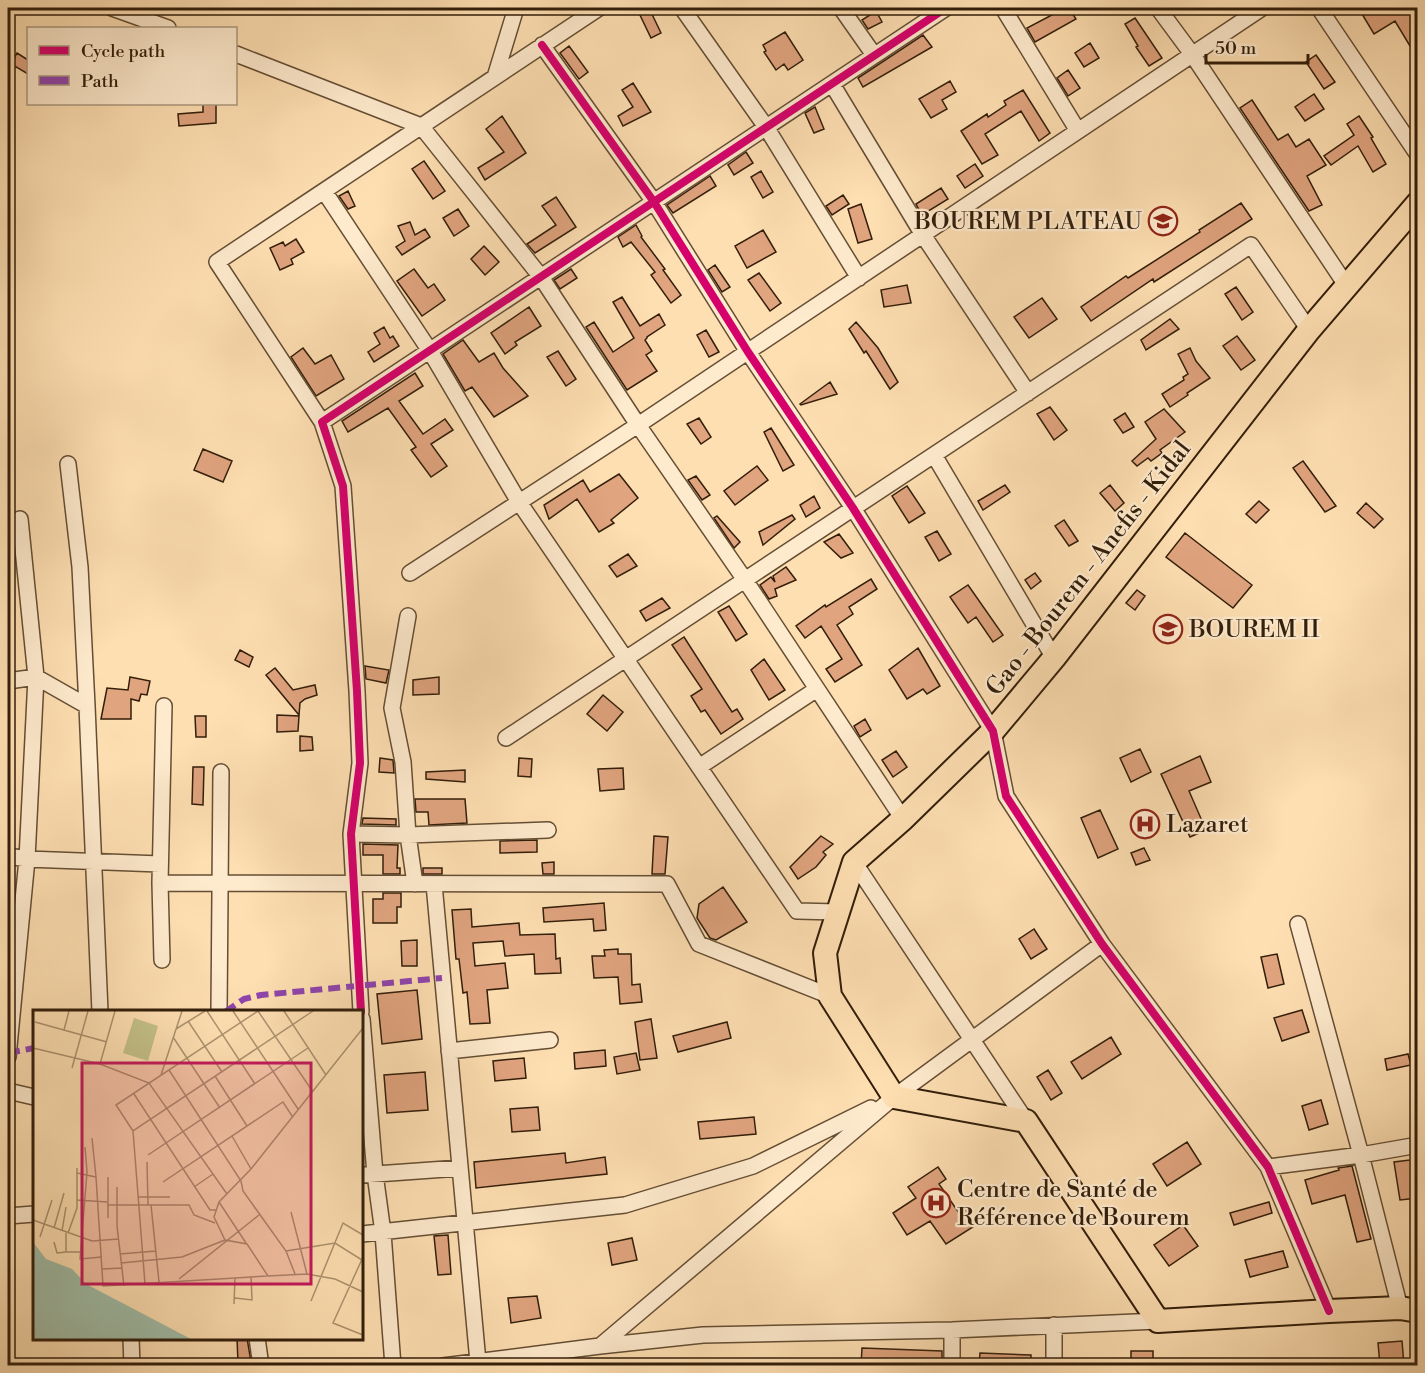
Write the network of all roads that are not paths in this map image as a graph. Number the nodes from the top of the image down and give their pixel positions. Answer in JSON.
{"nodes":[{"id":1,"x":116,"y":8,"type":"edge"},
{"id":2,"x":516,"y":8,"type":"edge"},
{"id":3,"x":599,"y":8,"type":"edge"},
{"id":4,"x":682,"y":8,"type":"edge"},
{"id":5,"x":841,"y":8,"type":"edge"},
{"id":6,"x":946,"y":8,"type":"edge"},
{"id":7,"x":1003,"y":8,"type":"edge"},
{"id":8,"x":1158,"y":8,"type":"edge"},
{"id":9,"x":1262,"y":8,"type":"edge"},
{"id":10,"x":1319,"y":8,"type":"edge"},
{"id":11,"x":165,"y":27,"type":"edge"},
{"id":12,"x":542,"y":45,"type":"junction"},
{"id":13,"x":237,"y":54,"type":"edge"},
{"id":14,"x":1192,"y":54,"type":"junction"},
{"id":15,"x":874,"y":56,"type":"junction"},
{"id":16,"x":495,"y":76,"type":"junction"},
{"id":17,"x":831,"y":84,"type":"junction"},
{"id":18,"x":421,"y":126,"type":"junction"},
{"id":19,"x":766,"y":127,"type":"junction"},
{"id":20,"x":1078,"y":130,"type":"junction"},
{"id":21,"x":1418,"y":155,"type":"edge"},
{"id":22,"x":324,"y":191,"type":"junction"},
{"id":23,"x":654,"y":202,"type":"junction"},
{"id":24,"x":1418,"y":203,"type":"edge"},
{"id":25,"x":922,"y":235,"type":"junction"},
{"id":26,"x":541,"y":277,"type":"junction"},
{"id":27,"x":859,"y":278,"type":"junction"},
{"id":28,"x":1346,"y":285,"type":"junction"},
{"id":29,"x":1308,"y":330,"type":"junction"},
{"id":30,"x":430,"y":351,"type":"junction"},
{"id":31,"x":748,"y":352,"type":"junction"},
{"id":32,"x":1028,"y":393,"type":"junction"},
{"id":33,"x":322,"y":423,"type":"junction"},
{"id":34,"x":638,"y":425,"type":"junction"},
{"id":35,"x":934,"y":455,"type":"junction"},
{"id":36,"x":68,"y":464,"type":"dead end"},
{"id":37,"x":519,"y":502,"type":"junction"},
{"id":38,"x":853,"y":508,"type":"junction"},
{"id":39,"x":21,"y":519,"type":"dead end"},
{"id":40,"x":410,"y":573,"type":"dead end"},
{"id":41,"x":745,"y":580,"type":"junction"},
{"id":42,"x":408,"y":616,"type":"dead end"},
{"id":43,"x":1054,"y":658,"type":"junction"},
{"id":44,"x":626,"y":659,"type":"junction"},
{"id":45,"x":36,"y":677,"type":"junction"},
{"id":46,"x":8,"y":681,"type":"edge"},
{"id":47,"x":817,"y":689,"type":"junction"},
{"id":48,"x":87,"y":706,"type":"junction"},
{"id":49,"x":164,"y":706,"type":"dead end"},
{"id":50,"x":993,"y":731,"type":"junction"},
{"id":51,"x":506,"y":738,"type":"dead end"},
{"id":52,"x":699,"y":768,"type":"junction"},
{"id":53,"x":221,"y":772,"type":"dead end"},
{"id":54,"x":903,"y":819,"type":"junction"},
{"id":55,"x":548,"y":830,"type":"dead end"},
{"id":56,"x":351,"y":834,"type":"junction"},
{"id":57,"x":408,"y":835,"type":"junction"},
{"id":58,"x":8,"y":856,"type":"edge"},
{"id":59,"x":27,"y":859,"type":"junction"},
{"id":60,"x":94,"y":862,"type":"junction"},
{"id":61,"x":854,"y":862,"type":"junction"},
{"id":62,"x":160,"y":864,"type":"junction"},
{"id":63,"x":160,"y":883,"type":"junction"},
{"id":64,"x":221,"y":883,"type":"junction"},
{"id":65,"x":354,"y":883,"type":"junction"},
{"id":66,"x":415,"y":884,"type":"junction"},
{"id":67,"x":434,"y":884,"type":"junction"},
{"id":68,"x":838,"y":912,"type":"junction"},
{"id":69,"x":1299,"y":924,"type":"dead end"},
{"id":70,"x":1102,"y":944,"type":"junction"},
{"id":71,"x":162,"y":960,"type":"dead end"},
{"id":72,"x":830,"y":996,"type":"junction"},
{"id":73,"x":100,"y":1010,"type":"edge"},
{"id":74,"x":219,"y":1010,"type":"edge"},
{"id":75,"x":361,"y":1010,"type":"edge"},
{"id":76,"x":971,"y":1039,"type":"junction"},
{"id":77,"x":550,"y":1040,"type":"dead end"},
{"id":78,"x":363,"y":1045,"type":"edge"},
{"id":79,"x":449,"y":1051,"type":"junction"},
{"id":80,"x":8,"y":1057,"type":"edge"},
{"id":81,"x":8,"y":1091,"type":"edge"},
{"id":82,"x":33,"y":1097,"type":"edge"},
{"id":83,"x":894,"y":1097,"type":"junction"},
{"id":84,"x":1026,"y":1121,"type":"junction"},
{"id":85,"x":1418,"y":1145,"type":"edge"},
{"id":86,"x":1361,"y":1155,"type":"junction"},
{"id":87,"x":1268,"y":1167,"type":"junction"},
{"id":88,"x":460,"y":1168,"type":"junction"},
{"id":89,"x":368,"y":1174,"type":"edge"},
{"id":90,"x":33,"y":1214,"type":"edge"},
{"id":91,"x":8,"y":1216,"type":"edge"},
{"id":92,"x":466,"y":1222,"type":"junction"},
{"id":93,"x":383,"y":1233,"type":"junction"},
{"id":94,"x":363,"y":1234,"type":"edge"},
{"id":95,"x":1409,"y":1310,"type":"edge"},
{"id":96,"x":1329,"y":1311,"type":"junction"},
{"id":97,"x":1158,"y":1320,"type":"junction"},
{"id":98,"x":1054,"y":1325,"type":"junction"},
{"id":99,"x":952,"y":1330,"type":"junction"},
{"id":100,"x":131,"y":1340,"type":"edge"},
{"id":101,"x":257,"y":1340,"type":"edge"},
{"id":102,"x":600,"y":1346,"type":"junction"},
{"id":103,"x":478,"y":1362,"type":"junction"},
{"id":104,"x":132,"y":1365,"type":"edge"},
{"id":105,"x":261,"y":1365,"type":"edge"},
{"id":106,"x":393,"y":1365,"type":"edge"},
{"id":107,"x":443,"y":1365,"type":"edge"},
{"id":108,"x":952,"y":1365,"type":"edge"},
{"id":109,"x":1054,"y":1365,"type":"edge"}],
"edges":[{"from":1,"to":11,"type":"street"},
{"from":2,"to":16,"type":"street"},
{"from":3,"to":12,"type":"street"},
{"from":4,"to":19,"type":"street"},
{"from":5,"to":15,"type":"street"},
{"from":6,"to":15,"type":"street"},
{"from":7,"to":20,"type":"street"},
{"from":8,"to":14,"type":"street"},
{"from":9,"to":14,"type":"street"},
{"from":10,"to":21,"type":"street"},
{"from":12,"to":16,"type":"street"},
{"from":12,"to":23,"type":"street"},
{"from":13,"to":18,"type":"street"},
{"from":14,"to":20,"type":"street"},
{"from":14,"to":28,"type":"street"},
{"from":15,"to":17,"type":"street"},
{"from":16,"to":18,"type":"street"},
{"from":17,"to":19,"type":"street"},
{"from":17,"to":25,"type":"street"},
{"from":18,"to":22,"type":"street"},
{"from":18,"to":26,"type":"street"},
{"from":19,"to":23,"type":"street"},
{"from":19,"to":27,"type":"street"},
{"from":20,"to":25,"type":"street"},
{"from":22,"to":30,"type":"street"},
{"from":22,"to":33,"type":"street"},
{"from":23,"to":26,"type":"street"},
{"from":23,"to":31,"type":"street"},
{"from":24,"to":28,"type":"main road","name":"Gao - Bourem - Anefis - Kidal"},
{"from":25,"to":27,"type":"street"},
{"from":25,"to":32,"type":"street"},
{"from":26,"to":30,"type":"street"},
{"from":26,"to":34,"type":"street"},
{"from":27,"to":31,"type":"street"},
{"from":28,"to":29,"type":"main road","name":"Gao - Bourem - Anefis - Kidal"},
{"from":29,"to":32,"type":"street"},
{"from":29,"to":43,"type":"main road","name":"Gao - Bourem - Anefis - Kidal"},
{"from":30,"to":33,"type":"street"},
{"from":30,"to":37,"type":"street"},
{"from":31,"to":34,"type":"street"},
{"from":31,"to":38,"type":"street"},
{"from":32,"to":35,"type":"street"},
{"from":33,"to":56,"type":"street"},
{"from":34,"to":37,"type":"street"},
{"from":34,"to":41,"type":"street"},
{"from":35,"to":38,"type":"street"},
{"from":35,"to":43,"type":"street"},
{"from":36,"to":48,"type":"street"},
{"from":37,"to":40,"type":"street"},
{"from":37,"to":44,"type":"street"},
{"from":38,"to":41,"type":"street"},
{"from":38,"to":50,"type":"street"},
{"from":39,"to":45,"type":"street"},
{"from":41,"to":44,"type":"street"},
{"from":41,"to":47,"type":"street"},
{"from":42,"to":57,"type":"street"},
{"from":43,"to":50,"type":"main road","name":"Gao - Bourem - Anefis - Kidal"},
{"from":44,"to":51,"type":"street"},
{"from":44,"to":52,"type":"street"},
{"from":45,"to":46,"type":"street"},
{"from":45,"to":48,"type":"street"},
{"from":45,"to":59,"type":"street"},
{"from":47,"to":52,"type":"street"},
{"from":47,"to":54,"type":"street"},
{"from":48,"to":60,"type":"street"},
{"from":49,"to":62,"type":"street"},
{"from":50,"to":54,"type":"main road","name":"Gao - Bourem - Anefis - Kidal"},
{"from":50,"to":70,"type":"street"},
{"from":52,"to":68,"type":"street"},
{"from":53,"to":64,"type":"street"},
{"from":54,"to":61,"type":"main road","name":"Gao - Bourem - Anefis - Kidal"},
{"from":55,"to":57,"type":"street"},
{"from":56,"to":57,"type":"street"},
{"from":56,"to":65,"type":"street"},
{"from":57,"to":66,"type":"street"},
{"from":58,"to":59,"type":"street"},
{"from":59,"to":60,"type":"street"},
{"from":59,"to":80,"type":"street"},
{"from":60,"to":62,"type":"street"},
{"from":60,"to":73,"type":"street"},
{"from":61,"to":68,"type":"main road"},
{"from":61,"to":76,"type":"street"},
{"from":62,"to":63,"type":"street"},
{"from":63,"to":64,"type":"street"},
{"from":63,"to":71,"type":"street"},
{"from":64,"to":65,"type":"street"},
{"from":64,"to":74,"type":"street"},
{"from":65,"to":66,"type":"street"},
{"from":65,"to":75,"type":"street"},
{"from":66,"to":67,"type":"street"},
{"from":67,"to":72,"type":"street"},
{"from":67,"to":79,"type":"street"},
{"from":68,"to":72,"type":"main road"},
{"from":69,"to":86,"type":"street"},
{"from":70,"to":76,"type":"street"},
{"from":70,"to":87,"type":"street"},
{"from":72,"to":83,"type":"main road"},
{"from":76,"to":83,"type":"street"},
{"from":76,"to":84,"type":"street"},
{"from":77,"to":79,"type":"street"},
{"from":78,"to":89,"type":"street"},
{"from":79,"to":88,"type":"street"},
{"from":81,"to":82,"type":"street"},
{"from":83,"to":84,"type":"main road"},
{"from":83,"to":92,"type":"street"},
{"from":83,"to":102,"type":"street"},
{"from":84,"to":97,"type":"main road"},
{"from":85,"to":86,"type":"street"},
{"from":86,"to":87,"type":"street"},
{"from":86,"to":95,"type":"street"},
{"from":87,"to":96,"type":"street"},
{"from":88,"to":89,"type":"street"},
{"from":88,"to":92,"type":"street"},
{"from":89,"to":93,"type":"street"},
{"from":90,"to":91,"type":"street"},
{"from":92,"to":93,"type":"street"},
{"from":92,"to":103,"type":"street"},
{"from":93,"to":94,"type":"street"},
{"from":93,"to":106,"type":"street"},
{"from":95,"to":96,"type":"main road"},
{"from":96,"to":97,"type":"main road"},
{"from":97,"to":98,"type":"street"},
{"from":98,"to":99,"type":"street"},
{"from":98,"to":109,"type":"street"},
{"from":99,"to":102,"type":"street"},
{"from":99,"to":108,"type":"street"},
{"from":100,"to":104,"type":"street"},
{"from":101,"to":105,"type":"street"},
{"from":102,"to":103,"type":"street"},
{"from":103,"to":107,"type":"street"}]}
